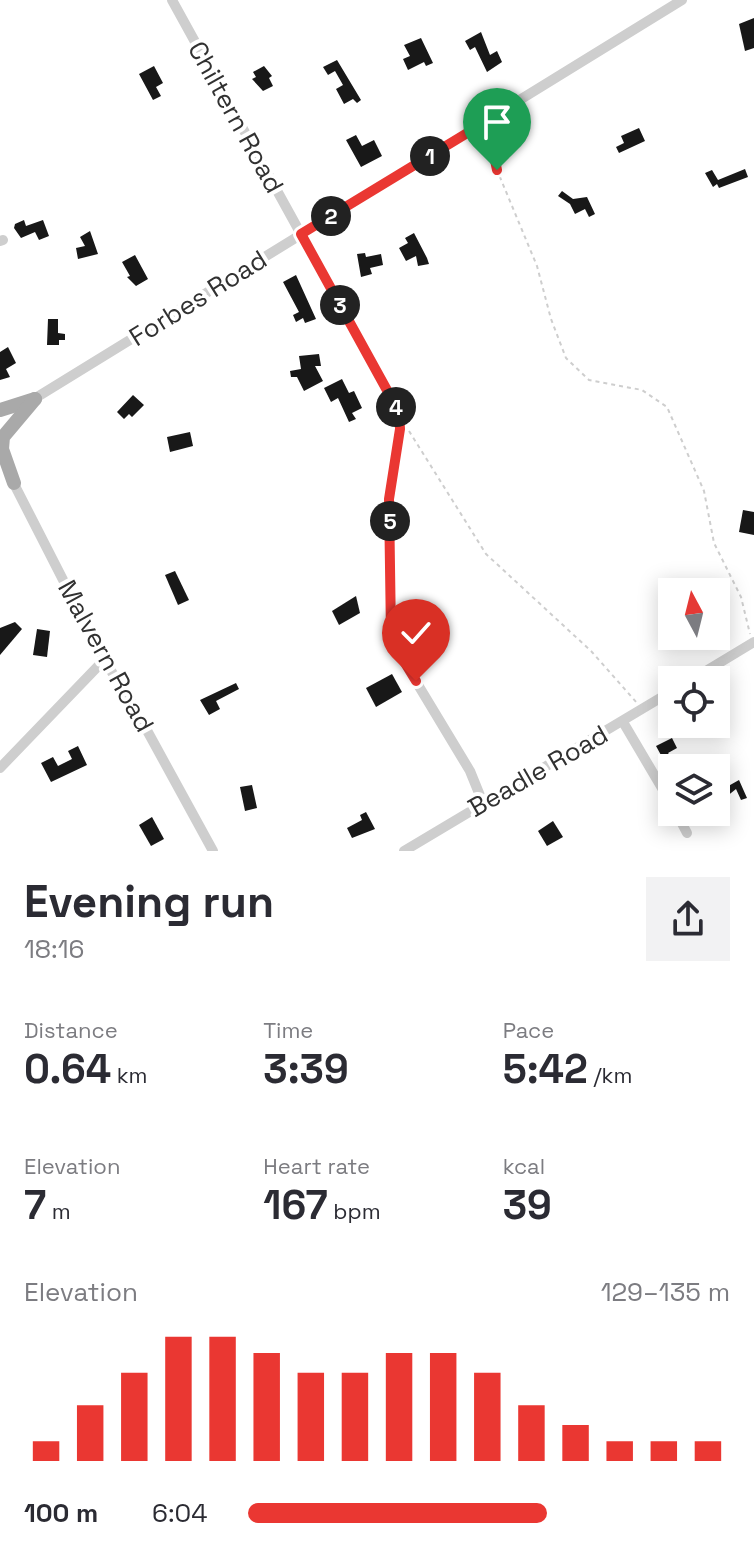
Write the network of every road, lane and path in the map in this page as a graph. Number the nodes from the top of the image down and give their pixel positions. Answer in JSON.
{"nodes":[{"id":1,"x":172,"y":0,"type":"edge"},
{"id":2,"x":682,"y":0,"type":"edge"},
{"id":3,"x":487,"y":121,"type":"junction"},
{"id":4,"x":301,"y":234,"type":"junction"},
{"id":5,"x":35,"y":399,"type":"junction"},
{"id":6,"x":0,"y":410,"type":"edge"},
{"id":7,"x":399,"y":412,"type":"junction"},
{"id":8,"x":0,"y":419,"type":"edge"},
{"id":9,"x":0,"y":460,"type":"edge"},
{"id":10,"x":0,"y":470,"type":"edge"},
{"id":11,"x":14,"y":483,"type":"junction"},
{"id":12,"x":753,"y":642,"type":"edge"},
{"id":13,"x":104,"y":660,"type":"junction"},
{"id":14,"x":714,"y":666,"type":"edge"},
{"id":15,"x":658,"y":700,"type":"edge"},
{"id":16,"x":643,"y":709,"type":"junction"},
{"id":17,"x":623,"y":722,"type":"junction"},
{"id":18,"x":0,"y":768,"type":"edge"},
{"id":19,"x":658,"y":781,"type":"edge"},
{"id":20,"x":483,"y":803,"type":"junction"},
{"id":21,"x":683,"y":826,"type":"edge"},
{"id":22,"x":687,"y":833,"type":"dead end"},
{"id":23,"x":213,"y":851,"type":"edge"},
{"id":24,"x":404,"y":851,"type":"edge"}],
"edges":[{"from":1,"to":4,"type":"street","name":"Chiltern Road"},
{"from":2,"to":3,"type":"street","name":"Forbes Road"},
{"from":3,"to":4,"type":"street","name":"Forbes Road"},
{"from":3,"to":12,"type":"path"},
{"from":4,"to":5,"type":"street","name":"Forbes Road"},
{"from":4,"to":7,"type":"street","name":"Chiltern Road"},
{"from":5,"to":6,"type":"main road"},
{"from":5,"to":8,"type":"street","name":"Forbes Road"},
{"from":5,"to":11,"type":"main road"},
{"from":7,"to":16,"type":"path"},
{"from":7,"to":20,"type":"street"},
{"from":9,"to":11,"type":"street","name":"Malvern Road"},
{"from":10,"to":11,"type":"main road"},
{"from":11,"to":13,"type":"street","name":"Malvern Road"},
{"from":12,"to":14,"type":"street"},
{"from":13,"to":18,"type":"street"},
{"from":13,"to":23,"type":"street","name":"Malvern Road"},
{"from":15,"to":16,"type":"street","name":"Beadle Road"},
{"from":16,"to":17,"type":"street","name":"Beadle Road"},
{"from":17,"to":19,"type":"street"},
{"from":17,"to":20,"type":"street","name":"Beadle Road"},
{"from":20,"to":24,"type":"street","name":"Beadle Road"},
{"from":21,"to":22,"type":"street"}]}
